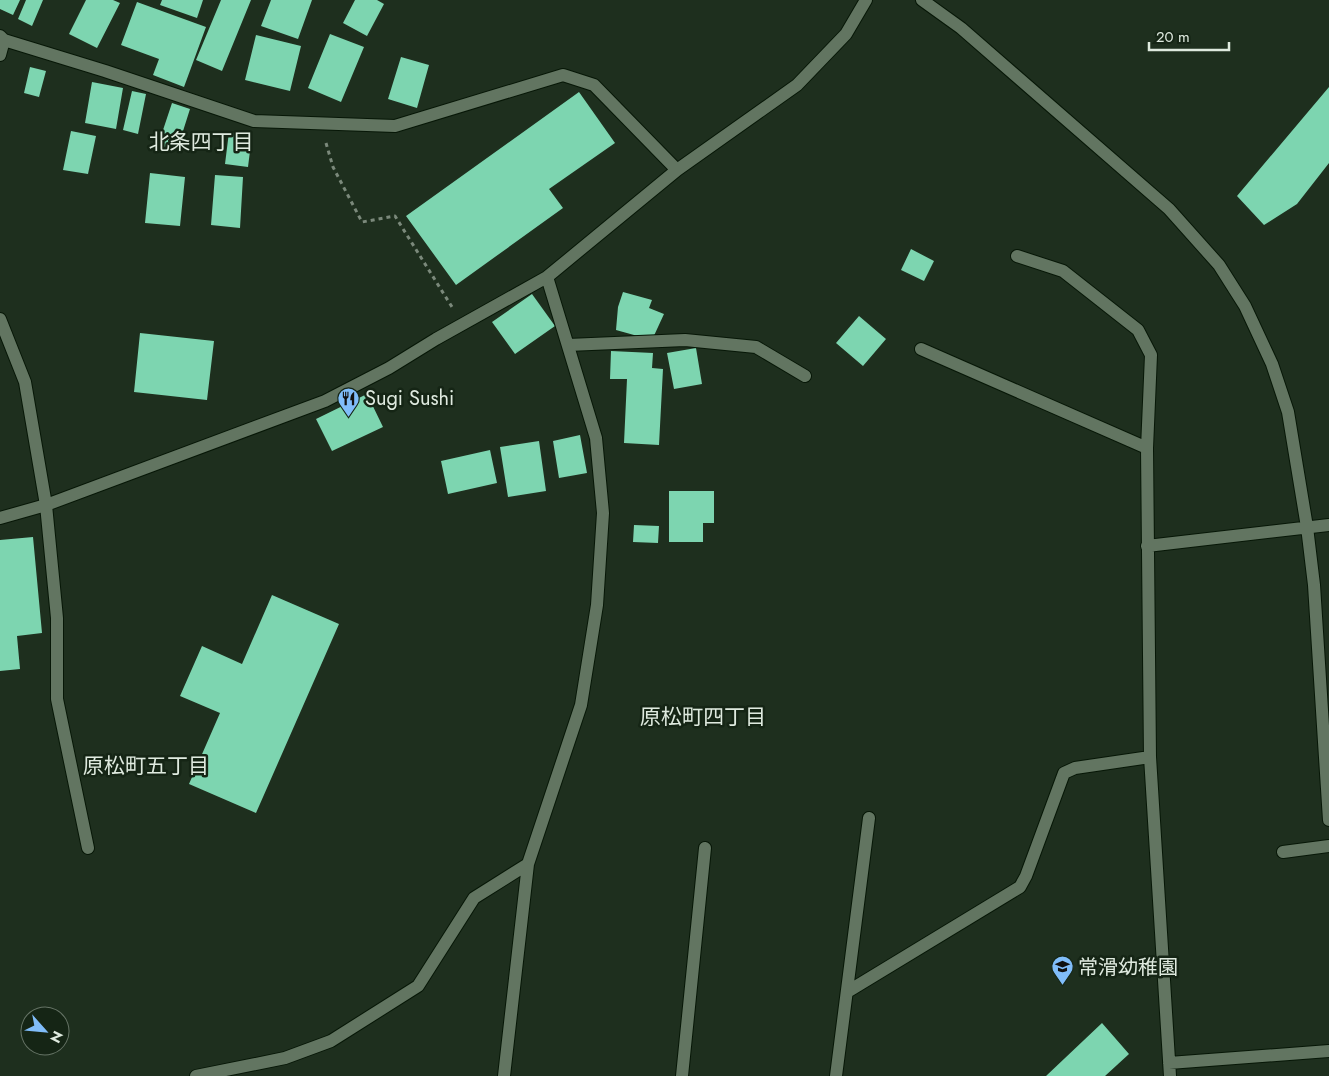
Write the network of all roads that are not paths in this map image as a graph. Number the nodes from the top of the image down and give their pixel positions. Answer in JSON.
{"nodes":[{"id":1,"x":866,"y":0,"type":"edge"},
{"id":2,"x":922,"y":0,"type":"edge"},
{"id":3,"x":2,"y":38,"type":"edge"},
{"id":4,"x":0,"y":55,"type":"edge"},
{"id":5,"x":677,"y":170,"type":"junction"},
{"id":6,"x":1017,"y":256,"type":"dead end"},
{"id":7,"x":547,"y":277,"type":"junction"},
{"id":8,"x":0,"y":319,"type":"edge"},
{"id":9,"x":568,"y":345,"type":"junction"},
{"id":10,"x":921,"y":349,"type":"dead end"},
{"id":11,"x":805,"y":376,"type":"dead end"},
{"id":12,"x":1147,"y":448,"type":"junction"},
{"id":13,"x":46,"y":505,"type":"junction"},
{"id":14,"x":0,"y":518,"type":"edge"},
{"id":15,"x":1329,"y":525,"type":"edge"},
{"id":16,"x":1307,"y":527,"type":"junction"},
{"id":17,"x":1148,"y":546,"type":"junction"},
{"id":18,"x":1150,"y":757,"type":"junction"},
{"id":19,"x":870,"y":818,"type":"dead end"},
{"id":20,"x":1329,"y":820,"type":"edge"},
{"id":21,"x":1329,"y":846,"type":"edge"},
{"id":22,"x":88,"y":848,"type":"dead end"},
{"id":23,"x":705,"y":848,"type":"dead end"},
{"id":24,"x":1283,"y":852,"type":"dead end"},
{"id":25,"x":528,"y":864,"type":"junction"},
{"id":26,"x":847,"y":992,"type":"junction"},
{"id":27,"x":1329,"y":1051,"type":"edge"},
{"id":28,"x":1169,"y":1063,"type":"junction"},
{"id":29,"x":196,"y":1076,"type":"edge"},
{"id":30,"x":504,"y":1076,"type":"edge"},
{"id":31,"x":682,"y":1076,"type":"edge"},
{"id":32,"x":836,"y":1076,"type":"edge"},
{"id":33,"x":1170,"y":1076,"type":"edge"}],
"edges":[{"from":1,"to":5,"type":"street"},
{"from":2,"to":16,"type":"street"},
{"from":3,"to":4,"type":"street"},
{"from":3,"to":5,"type":"street"},
{"from":5,"to":7,"type":"street"},
{"from":6,"to":12,"type":"street"},
{"from":7,"to":9,"type":"street"},
{"from":7,"to":13,"type":"street"},
{"from":8,"to":13,"type":"street"},
{"from":9,"to":11,"type":"street"},
{"from":9,"to":25,"type":"street"},
{"from":10,"to":12,"type":"street"},
{"from":12,"to":17,"type":"street"},
{"from":13,"to":14,"type":"street"},
{"from":13,"to":22,"type":"street"},
{"from":15,"to":16,"type":"street"},
{"from":16,"to":17,"type":"street"},
{"from":16,"to":20,"type":"street"},
{"from":17,"to":18,"type":"street"},
{"from":18,"to":26,"type":"street"},
{"from":18,"to":28,"type":"street"},
{"from":19,"to":26,"type":"street"},
{"from":21,"to":24,"type":"street"},
{"from":23,"to":31,"type":"street"},
{"from":25,"to":29,"type":"street"},
{"from":25,"to":30,"type":"street"},
{"from":26,"to":32,"type":"street"},
{"from":27,"to":28,"type":"street"},
{"from":28,"to":33,"type":"street"}]}
